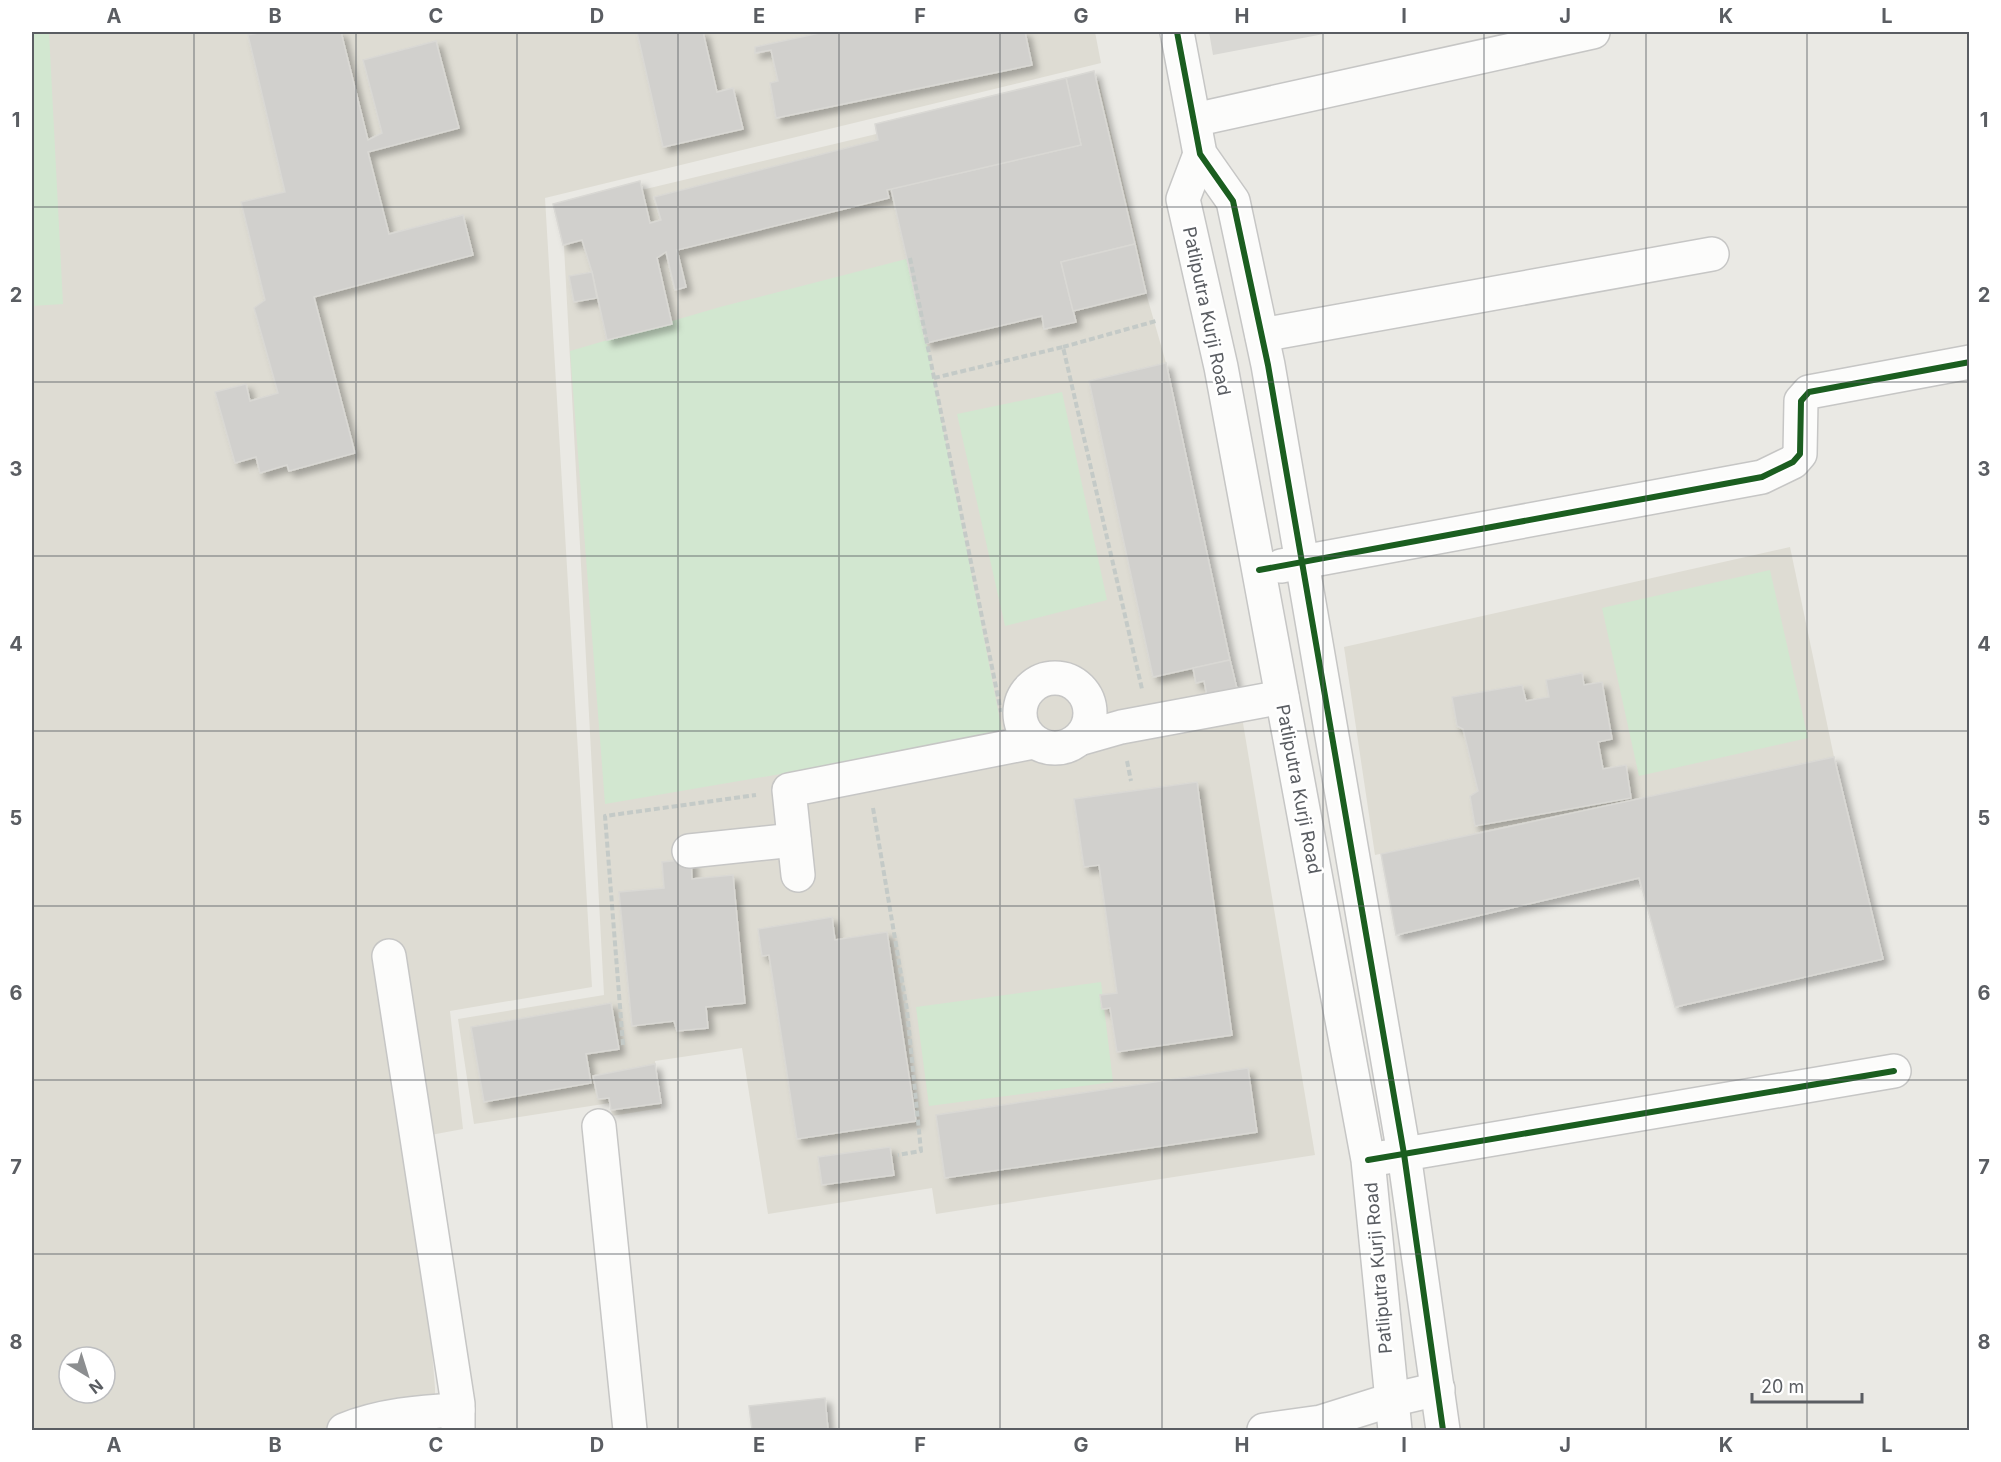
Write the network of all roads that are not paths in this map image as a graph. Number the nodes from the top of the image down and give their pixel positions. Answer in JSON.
{"nodes":[{"id":1,"x":1177,"y":32,"type":"edge"},
{"id":2,"x":1593,"y":32,"type":"edge"},
{"id":3,"x":1194,"y":120,"type":"junction"},
{"id":4,"x":1200,"y":154,"type":"junction"},
{"id":5,"x":1712,"y":254,"type":"dead end"},
{"id":6,"x":1264,"y":345,"type":"junction"},
{"id":7,"x":1970,"y":362,"type":"edge"},
{"id":8,"x":1221,"y":368,"type":"junction"},
{"id":9,"x":1302,"y":562,"type":"junction"},
{"id":10,"x":1259,"y":570,"type":"junction"},
{"id":11,"x":1282,"y":697,"type":"junction"},
{"id":12,"x":1079,"y":740,"type":"junction"},
{"id":13,"x":1021,"y":745,"type":"junction"},
{"id":14,"x":1336,"y":759,"type":"junction"},
{"id":15,"x":1295,"y":767,"type":"junction"},
{"id":16,"x":794,"y":840,"type":"junction"},
{"id":17,"x":689,"y":851,"type":"dead end"},
{"id":18,"x":798,"y":875,"type":"dead end"},
{"id":19,"x":389,"y":956,"type":"dead end"},
{"id":20,"x":1371,"y":961,"type":"junction"},
{"id":21,"x":1333,"y":971,"type":"junction"},
{"id":22,"x":1894,"y":1071,"type":"dead end"},
{"id":23,"x":599,"y":1126,"type":"dead end"},
{"id":24,"x":1404,"y":1154,"type":"junction"},
{"id":25,"x":1368,"y":1160,"type":"junction"},
{"id":26,"x":1438,"y":1389,"type":"junction"},
{"id":27,"x":1393,"y":1415,"type":"edge"},
{"id":28,"x":458,"y":1420,"type":"edge"},
{"id":29,"x":344,"y":1431,"type":"edge"},
{"id":30,"x":630,"y":1431,"type":"edge"},
{"id":31,"x":1264,"y":1431,"type":"edge"},
{"id":32,"x":1443,"y":1431,"type":"edge"}],
"edges":[{"from":1,"to":3,"type":"street"},
{"from":2,"to":3,"type":"street"},
{"from":3,"to":4,"type":"street"},
{"from":4,"to":6,"type":"street"},
{"from":4,"to":8,"type":"street","name":"Patliputra Kurji Road"},
{"from":5,"to":6,"type":"street"},
{"from":6,"to":8,"type":"street"},
{"from":6,"to":9,"type":"street"},
{"from":7,"to":9,"type":"street"},
{"from":8,"to":10,"type":"street","name":"Patliputra Kurji Road"},
{"from":9,"to":10,"type":"street"},
{"from":9,"to":14,"type":"street"},
{"from":10,"to":11,"type":"street","name":"Patliputra Kurji Road"},
{"from":11,"to":12,"type":"street"},
{"from":11,"to":15,"type":"street","name":"Patliputra Kurji Road"},
{"from":12,"to":13,"type":"street"},
{"from":12,"to":13,"type":"street"},
{"from":13,"to":16,"type":"street"},
{"from":14,"to":15,"type":"street"},
{"from":14,"to":20,"type":"street"},
{"from":15,"to":21,"type":"street","name":"Patliputra Kurji Road"},
{"from":16,"to":17,"type":"street"},
{"from":16,"to":18,"type":"street"},
{"from":19,"to":28,"type":"street"},
{"from":20,"to":21,"type":"street"},
{"from":20,"to":24,"type":"street"},
{"from":21,"to":25,"type":"street","name":"Patliputra Kurji Road"},
{"from":22,"to":24,"type":"street"},
{"from":23,"to":30,"type":"street"},
{"from":24,"to":25,"type":"street"},
{"from":24,"to":26,"type":"street"},
{"from":25,"to":27,"type":"street","name":"Patliputra Kurji Road"},
{"from":26,"to":27,"type":"street"},
{"from":26,"to":32,"type":"street"},
{"from":27,"to":31,"type":"street"},
{"from":28,"to":29,"type":"street"}]}
